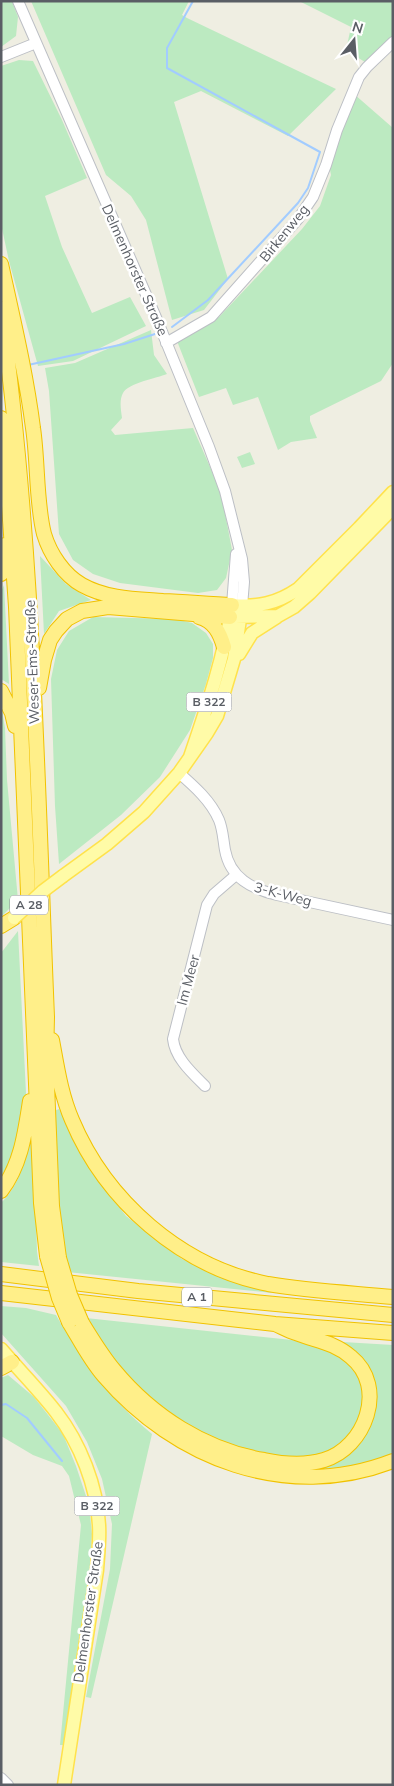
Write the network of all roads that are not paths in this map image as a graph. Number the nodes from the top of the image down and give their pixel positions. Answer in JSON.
{"nodes":[{"id":1,"x":18,"y":1,"type":"edge"},
{"id":2,"x":393,"y":42,"type":"edge"},
{"id":3,"x":36,"y":43,"type":"junction"},
{"id":4,"x":1,"y":57,"type":"edge"},
{"id":5,"x":1,"y":264,"type":"edge"},
{"id":6,"x":1,"y":309,"type":"edge"},
{"id":7,"x":166,"y":343,"type":"junction"},
{"id":8,"x":19,"y":368,"type":"junction"},
{"id":9,"x":1,"y":418,"type":"edge"},
{"id":10,"x":393,"y":492,"type":"edge"},
{"id":11,"x":393,"y":508,"type":"edge"},
{"id":12,"x":388,"y":516,"type":"edge"},
{"id":13,"x":11,"y":520,"type":"junction"},
{"id":14,"x":1,"y":574,"type":"edge"},
{"id":15,"x":236,"y":612,"type":"junction"},
{"id":16,"x":194,"y":614,"type":"junction"},
{"id":17,"x":278,"y":616,"type":"junction"},
{"id":18,"x":224,"y":647,"type":"junction"},
{"id":19,"x":234,"y":659,"type":"junction"},
{"id":20,"x":1,"y":690,"type":"edge"},
{"id":21,"x":34,"y":713,"type":"junction"},
{"id":22,"x":190,"y":757,"type":"junction"},
{"id":23,"x":22,"y":758,"type":"junction"},
{"id":24,"x":179,"y":773,"type":"junction"},
{"id":25,"x":236,"y":875,"type":"junction"},
{"id":26,"x":14,"y":918,"type":"junction"},
{"id":27,"x":393,"y":920,"type":"edge"},
{"id":28,"x":1,"y":926,"type":"edge"},
{"id":29,"x":1,"y":932,"type":"edge"},
{"id":30,"x":47,"y":1017,"type":"junction"},
{"id":31,"x":35,"y":1073,"type":"junction"},
{"id":32,"x":205,"y":1086,"type":"dead end"},
{"id":33,"x":1,"y":1191,"type":"edge"},
{"id":34,"x":53,"y":1257,"type":"junction"},
{"id":35,"x":1,"y":1274,"type":"edge"},
{"id":36,"x":1,"y":1293,"type":"edge"},
{"id":37,"x":393,"y":1297,"type":"edge"},
{"id":38,"x":393,"y":1315,"type":"edge"},
{"id":39,"x":75,"y":1322,"type":"junction"},
{"id":40,"x":275,"y":1324,"type":"junction"},
{"id":41,"x":393,"y":1333,"type":"edge"},
{"id":42,"x":1,"y":1349,"type":"edge"},
{"id":43,"x":7,"y":1365,"type":"edge"},
{"id":44,"x":393,"y":1460,"type":"edge"},
{"id":45,"x":1,"y":1778,"type":"edge"},
{"id":46,"x":8,"y":1785,"type":"edge"},
{"id":47,"x":64,"y":1785,"type":"edge"}],
"edges":[{"from":1,"to":3,"type":"street","name":"Delmenhorster Straße"},
{"from":2,"to":7,"type":"street","name":"Birkenweg"},
{"from":3,"to":4,"type":"street"},
{"from":3,"to":7,"type":"street","name":"Delmenhorster Straße"},
{"from":5,"to":8,"type":"highway"},
{"from":6,"to":8,"type":"highway","name":"Weser-Ems-Straße","number":"A 28"},
{"from":7,"to":15,"type":"street","name":"Delmenhorster Straße"},
{"from":8,"to":15,"type":"highway"},
{"from":8,"to":21,"type":"highway","name":"Weser-Ems-Straße","number":"A 28"},
{"from":9,"to":13,"type":"highway","name":"Weser-Ems-Straße","number":"A 28"},
{"from":10,"to":15,"type":"main road"},
{"from":11,"to":12,"type":"main road"},
{"from":12,"to":17,"type":"main road"},
{"from":13,"to":14,"type":"highway"},
{"from":13,"to":23,"type":"highway","name":"Weser-Ems-Straße","number":"A 28"},
{"from":15,"to":16,"type":"highway"},
{"from":15,"to":17,"type":"main road"},
{"from":15,"to":18,"type":"main road","name":"Delmenhorster Straße","number":"B 322"},
{"from":15,"to":19,"type":"main road","number":"B 322"},
{"from":16,"to":18,"type":"highway"},
{"from":16,"to":21,"type":"highway"},
{"from":17,"to":19,"type":"main road"},
{"from":18,"to":22,"type":"main road","name":"Delmenhorster Straße","number":"B 322"},
{"from":19,"to":22,"type":"main road","name":"Delmenhorster Straße","number":"B 322"},
{"from":20,"to":23,"type":"highway"},
{"from":21,"to":30,"type":"highway","name":"Weser-Ems-Straße","number":"A 28"},
{"from":22,"to":24,"type":"main road","name":"Delmenhorster Straße","number":"B 322"},
{"from":23,"to":31,"type":"highway","name":"Weser-Ems-Straße","number":"A 28"},
{"from":24,"to":25,"type":"street","name":"3-K-Weg"},
{"from":24,"to":26,"type":"main road","name":"Delmenhorster Straße","number":"B 322","bridge":true},
{"from":25,"to":27,"type":"street","name":"3-K-Weg"},
{"from":25,"to":32,"type":"street","name":"Im Meer"},
{"from":26,"to":28,"type":"highway"},
{"from":26,"to":29,"type":"main road","number":"B 322"},
{"from":30,"to":34,"type":"highway"},
{"from":30,"to":37,"type":"highway"},
{"from":31,"to":33,"type":"highway"},
{"from":31,"to":34,"type":"highway"},
{"from":34,"to":39,"type":"highway","bridge":true},
{"from":35,"to":38,"type":"highway","number":"A 1"},
{"from":36,"to":40,"type":"highway","number":"A 1"},
{"from":39,"to":40,"type":"highway"},
{"from":39,"to":44,"type":"highway"},
{"from":40,"to":41,"type":"highway","number":"A 1"},
{"from":42,"to":43,"type":"main road","name":"Delmenhorster Straße","number":"B 322"},
{"from":43,"to":47,"type":"main road","name":"Delmenhorster Straße","number":"B 322"},
{"from":45,"to":46,"type":"street"}]}
